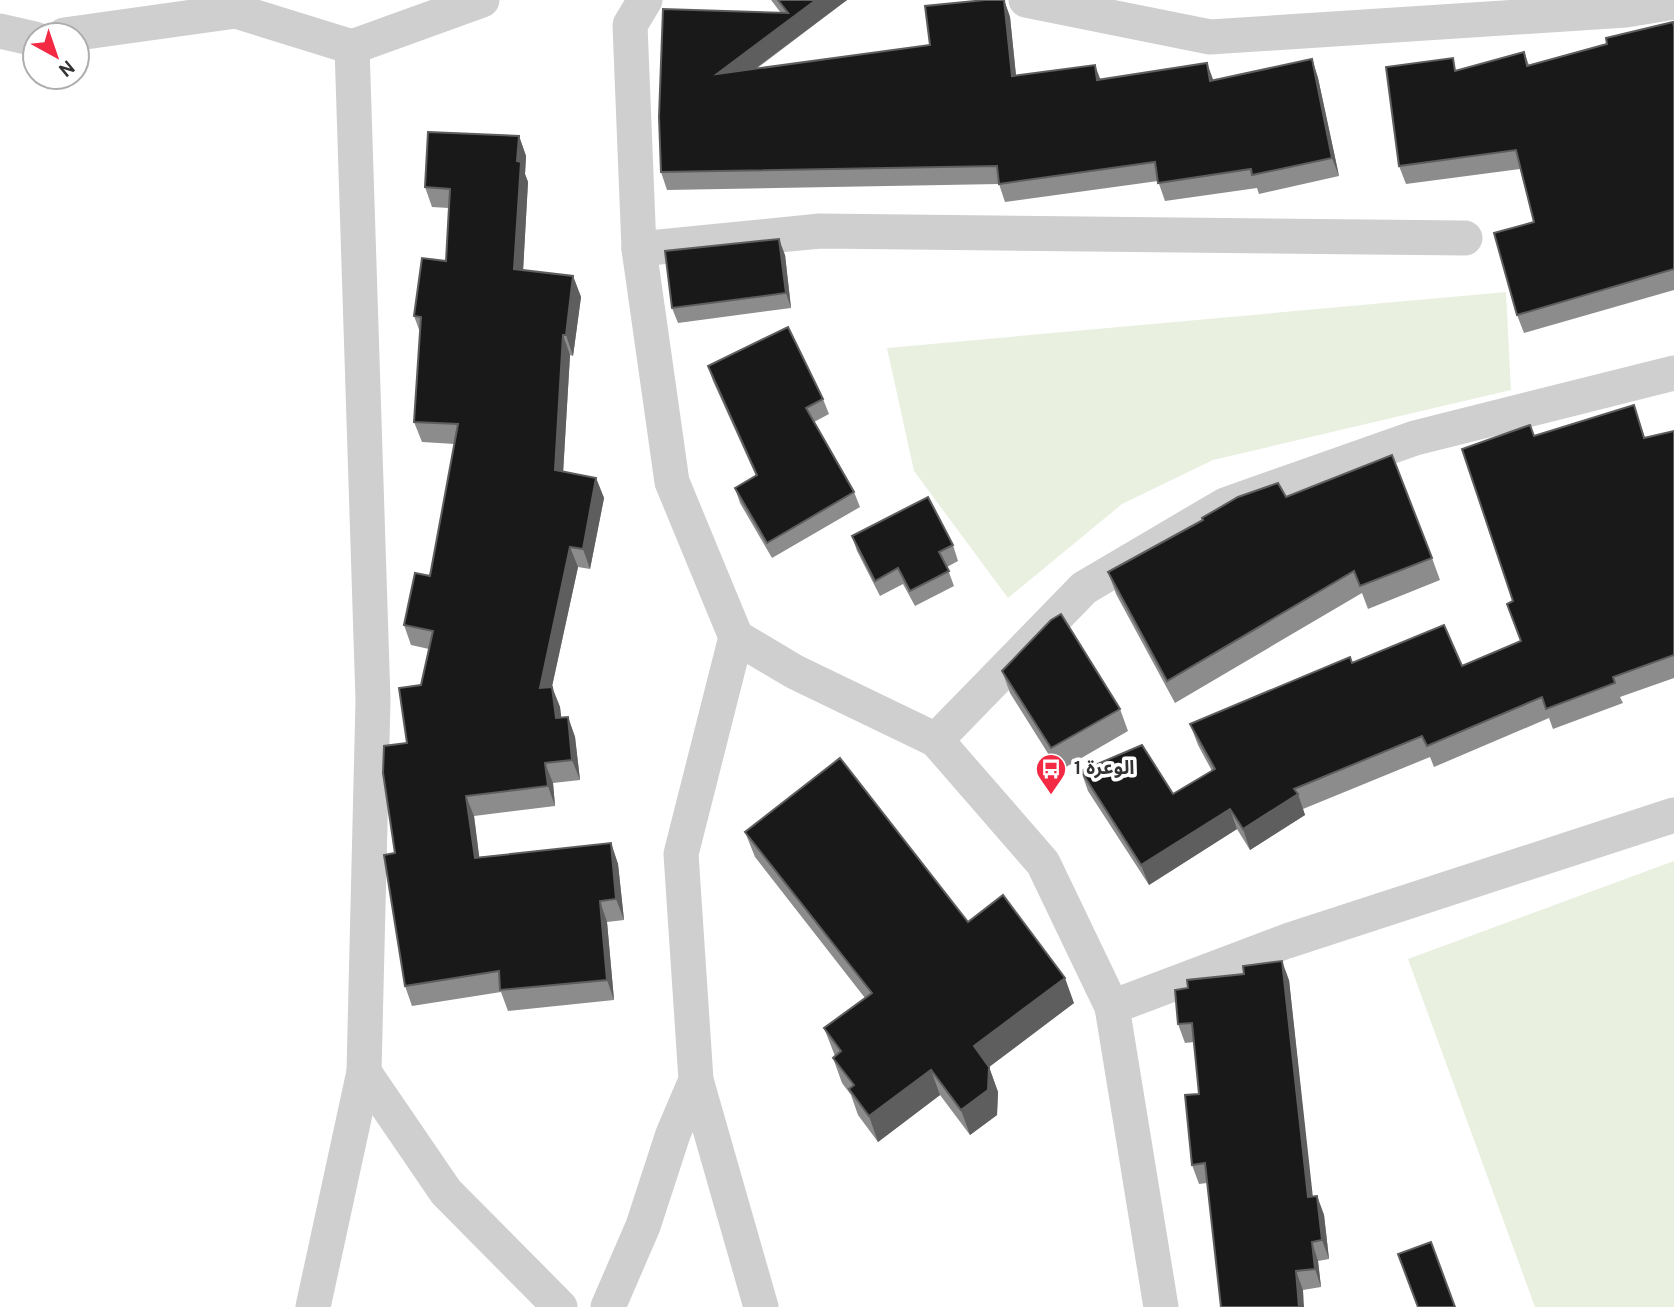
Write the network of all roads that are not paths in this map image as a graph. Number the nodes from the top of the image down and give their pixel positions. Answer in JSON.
{"nodes":[{"id":1,"x":482,"y":0,"type":"edge"},
{"id":2,"x":645,"y":0,"type":"edge"},
{"id":3,"x":1026,"y":0,"type":"edge"},
{"id":4,"x":1674,"y":2,"type":"edge"},
{"id":5,"x":0,"y":31,"type":"edge"},
{"id":6,"x":91,"y":31,"type":"edge"},
{"id":7,"x":21,"y":36,"type":"edge"},
{"id":8,"x":352,"y":47,"type":"junction"},
{"id":9,"x":1465,"y":238,"type":"dead end"},
{"id":10,"x":639,"y":249,"type":"junction"},
{"id":11,"x":1674,"y":373,"type":"edge"},
{"id":12,"x":736,"y":637,"type":"junction"},
{"id":13,"x":936,"y":740,"type":"junction"},
{"id":14,"x":1674,"y":815,"type":"edge"},
{"id":15,"x":1112,"y":1007,"type":"junction"},
{"id":16,"x":364,"y":1072,"type":"junction"},
{"id":17,"x":696,"y":1080,"type":"junction"},
{"id":18,"x":313,"y":1307,"type":"edge"},
{"id":19,"x":560,"y":1307,"type":"edge"},
{"id":20,"x":608,"y":1307,"type":"edge"},
{"id":21,"x":761,"y":1307,"type":"edge"},
{"id":22,"x":1161,"y":1307,"type":"edge"}],
"edges":[{"from":1,"to":8,"type":"street"},
{"from":2,"to":10,"type":"street"},
{"from":3,"to":4,"type":"street"},
{"from":5,"to":7,"type":"street"},
{"from":6,"to":8,"type":"street"},
{"from":8,"to":16,"type":"street"},
{"from":9,"to":10,"type":"street"},
{"from":10,"to":12,"type":"street"},
{"from":11,"to":13,"type":"street"},
{"from":12,"to":13,"type":"street"},
{"from":12,"to":17,"type":"street"},
{"from":13,"to":15,"type":"street"},
{"from":14,"to":15,"type":"street"},
{"from":15,"to":22,"type":"street"},
{"from":16,"to":18,"type":"street"},
{"from":16,"to":19,"type":"street"},
{"from":17,"to":20,"type":"street"},
{"from":17,"to":21,"type":"street"}]}
